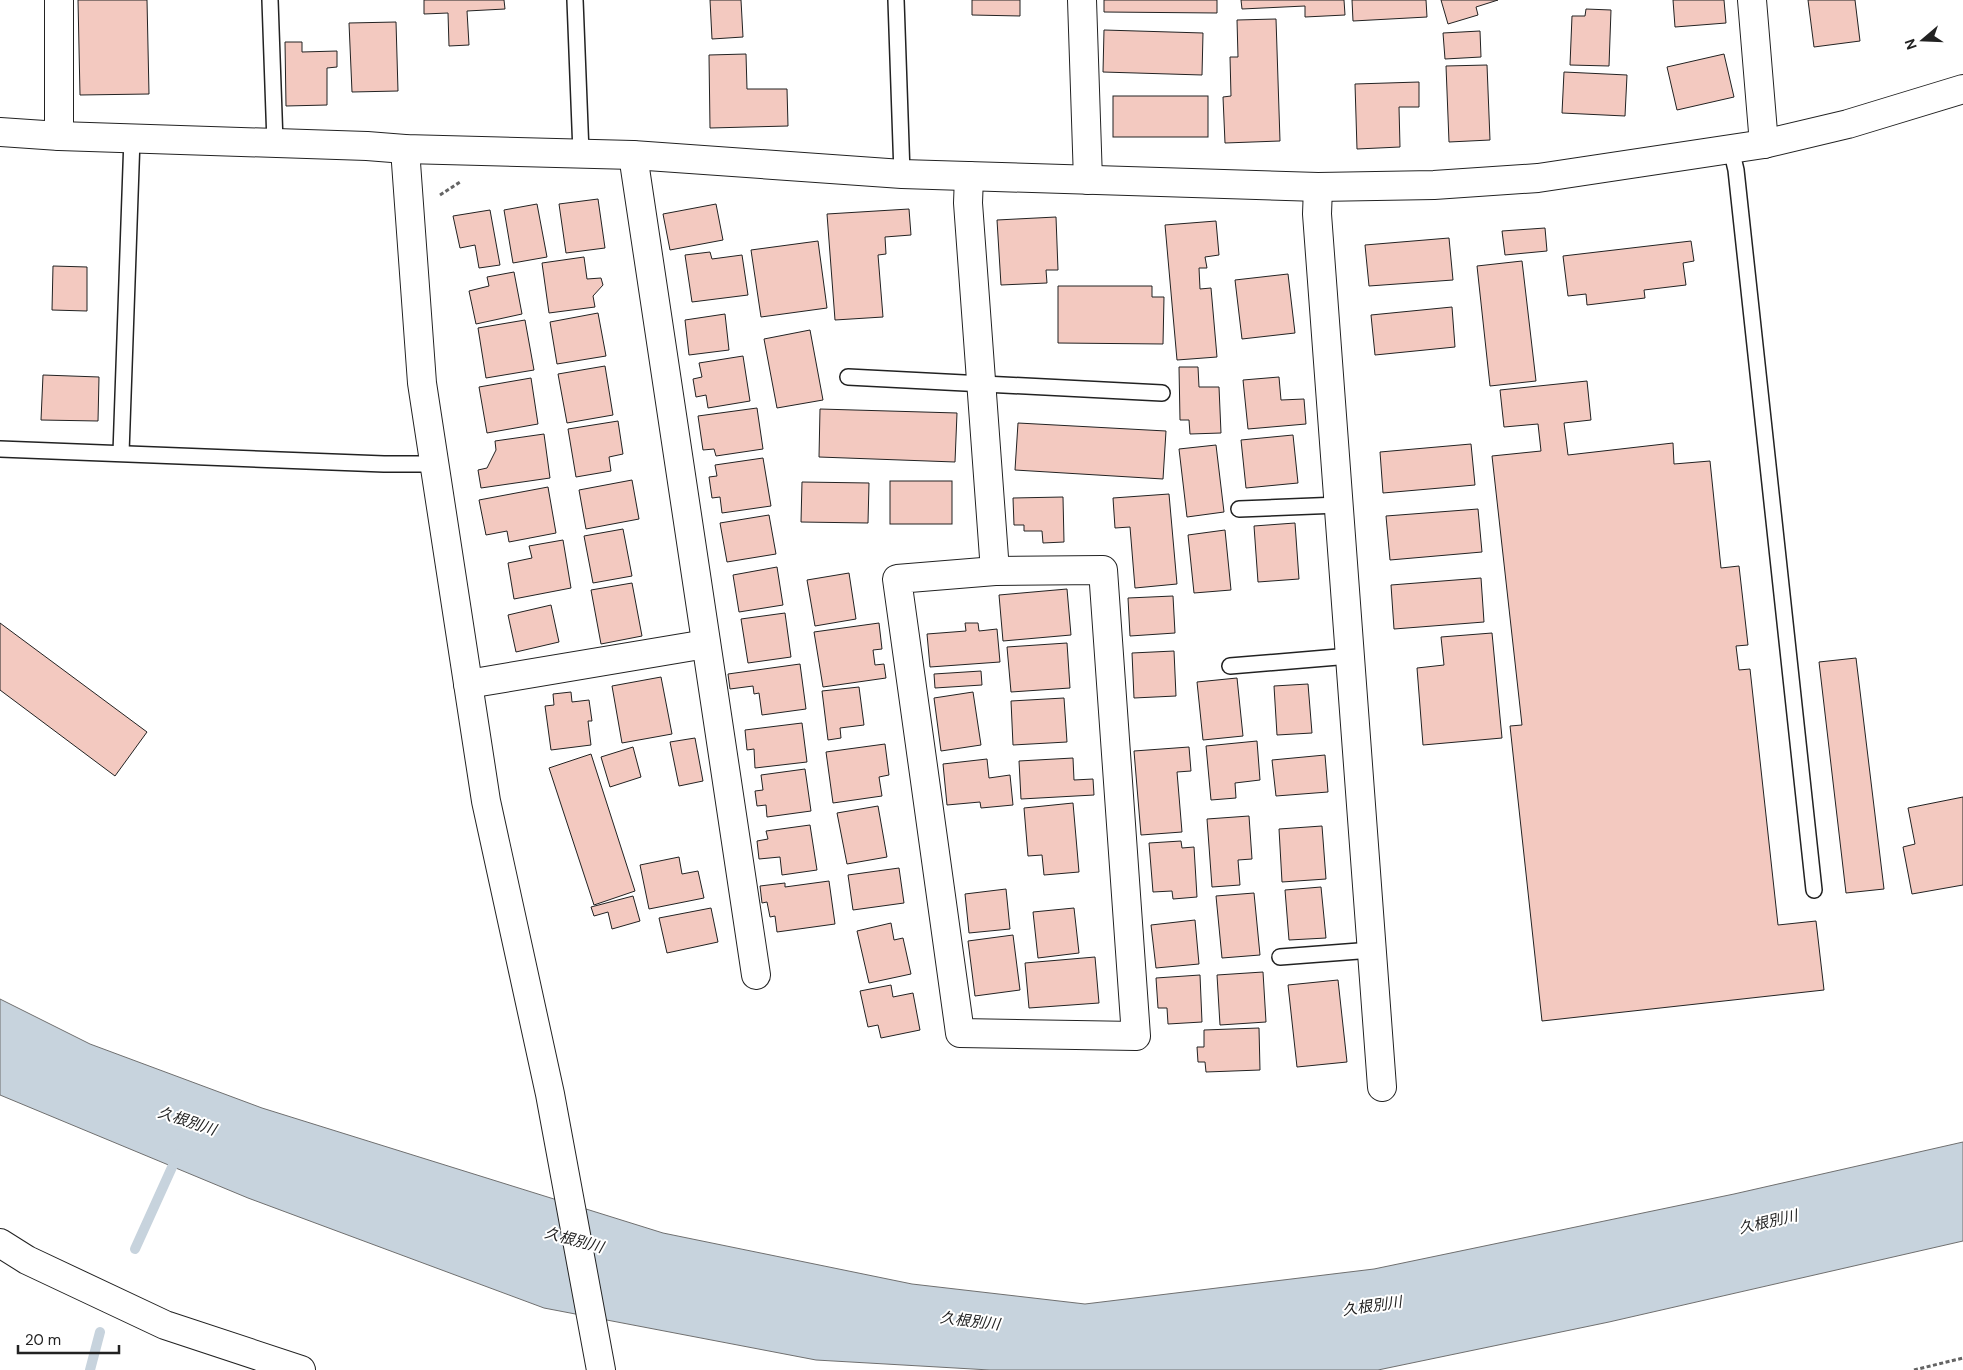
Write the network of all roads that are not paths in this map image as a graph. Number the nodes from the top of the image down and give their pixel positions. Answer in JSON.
{"nodes":[{"id":1,"x":59,"y":0,"type":"edge"},
{"id":2,"x":270,"y":0,"type":"edge"},
{"id":3,"x":575,"y":0,"type":"edge"},
{"id":4,"x":896,"y":0,"type":"edge"},
{"id":5,"x":1082,"y":0,"type":"edge"},
{"id":6,"x":1752,"y":0,"type":"edge"},
{"id":7,"x":1963,"y":90,"type":"edge"},
{"id":8,"x":0,"y":132,"type":"edge"},
{"id":9,"x":59,"y":136,"type":"junction"},
{"id":10,"x":132,"y":138,"type":"junction"},
{"id":11,"x":274,"y":142,"type":"junction"},
{"id":12,"x":1764,"y":144,"type":"junction"},
{"id":13,"x":405,"y":149,"type":"junction"},
{"id":14,"x":1731,"y":150,"type":"junction"},
{"id":15,"x":581,"y":153,"type":"junction"},
{"id":16,"x":633,"y":155,"type":"junction"},
{"id":17,"x":902,"y":174,"type":"junction"},
{"id":18,"x":969,"y":176,"type":"junction"},
{"id":19,"x":1088,"y":180,"type":"junction"},
{"id":20,"x":1318,"y":187,"type":"junction"},
{"id":21,"x":848,"y":378,"type":"dead end"},
{"id":22,"x":981,"y":384,"type":"junction"},
{"id":23,"x":1162,"y":393,"type":"dead end"},
{"id":24,"x":0,"y":449,"type":"edge"},
{"id":25,"x":121,"y":453,"type":"junction"},
{"id":26,"x":434,"y":464,"type":"junction"},
{"id":27,"x":1339,"y":505,"type":"junction"},
{"id":28,"x":1239,"y":509,"type":"dead end"},
{"id":29,"x":995,"y":571,"type":"junction"},
{"id":30,"x":706,"y":644,"type":"junction"},
{"id":31,"x":1350,"y":656,"type":"junction"},
{"id":32,"x":1230,"y":666,"type":"dead end"},
{"id":33,"x":468,"y":684,"type":"junction"},
{"id":34,"x":1814,"y":890,"type":"dead end"},
{"id":35,"x":1372,"y":950,"type":"junction"},
{"id":36,"x":1280,"y":957,"type":"dead end"},
{"id":37,"x":756,"y":975,"type":"dead end"},
{"id":38,"x":1382,"y":1087,"type":"dead end"},
{"id":39,"x":0,"y":1243,"type":"edge"},
{"id":40,"x":301,"y":1370,"type":"edge"},
{"id":41,"x":601,"y":1370,"type":"edge"}],
"edges":[{"from":1,"to":9,"type":"street"},
{"from":2,"to":11,"type":"lane"},
{"from":3,"to":15,"type":"lane"},
{"from":4,"to":17,"type":"lane"},
{"from":5,"to":19,"type":"street"},
{"from":6,"to":12,"type":"street"},
{"from":7,"to":12,"type":"street"},
{"from":8,"to":9,"type":"street"},
{"from":9,"to":10,"type":"street"},
{"from":10,"to":11,"type":"street"},
{"from":10,"to":25,"type":"lane"},
{"from":11,"to":13,"type":"street"},
{"from":12,"to":14,"type":"street"},
{"from":13,"to":15,"type":"street"},
{"from":13,"to":26,"type":"street"},
{"from":14,"to":20,"type":"street"},
{"from":14,"to":34,"type":"lane"},
{"from":15,"to":16,"type":"street"},
{"from":16,"to":17,"type":"street"},
{"from":16,"to":30,"type":"street"},
{"from":17,"to":18,"type":"street"},
{"from":18,"to":19,"type":"street"},
{"from":18,"to":22,"type":"street"},
{"from":19,"to":20,"type":"street"},
{"from":20,"to":27,"type":"street"},
{"from":21,"to":22,"type":"lane"},
{"from":22,"to":23,"type":"lane"},
{"from":22,"to":29,"type":"street"},
{"from":24,"to":25,"type":"lane"},
{"from":25,"to":26,"type":"lane"},
{"from":26,"to":33,"type":"street"},
{"from":27,"to":28,"type":"lane"},
{"from":27,"to":31,"type":"street"},
{"from":29,"to":29,"type":"street"},
{"from":30,"to":33,"type":"street"},
{"from":30,"to":37,"type":"street"},
{"from":31,"to":32,"type":"lane"},
{"from":31,"to":35,"type":"street"},
{"from":33,"to":41,"type":"street"},
{"from":35,"to":36,"type":"lane"},
{"from":35,"to":38,"type":"street"},
{"from":39,"to":40,"type":"street"}]}
